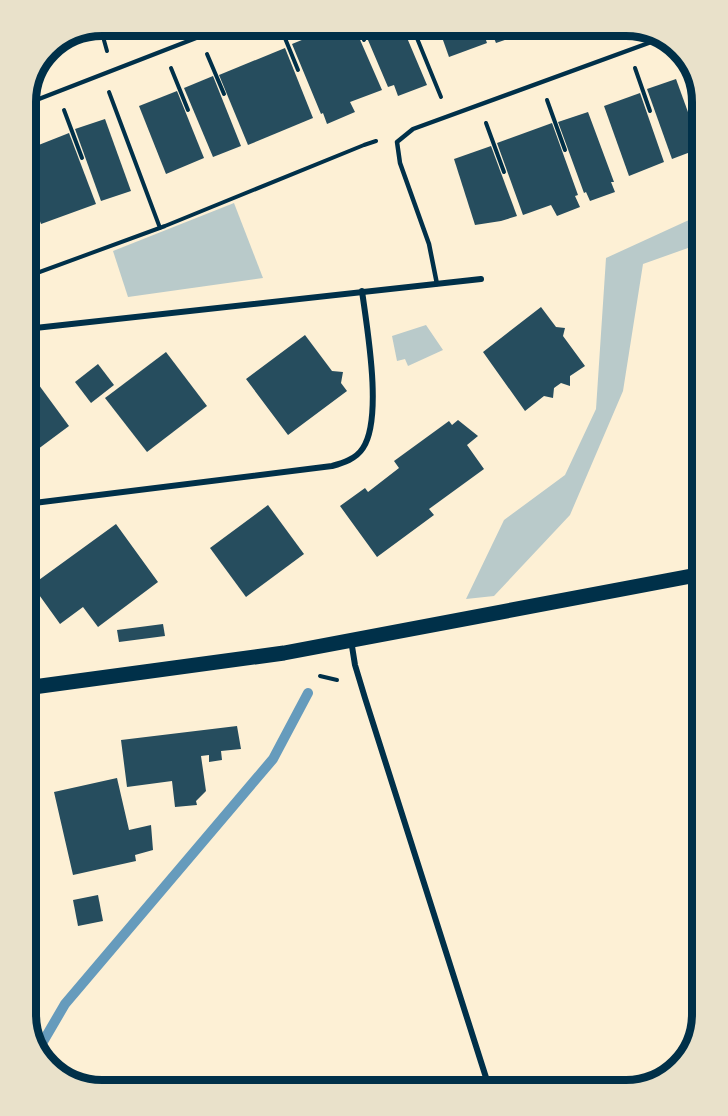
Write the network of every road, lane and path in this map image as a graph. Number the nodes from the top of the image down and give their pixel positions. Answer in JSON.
{"nodes":[{"id":1,"x":200,"y":36,"type":"joint"},
{"id":2,"x":284,"y":36,"type":"edge"},
{"id":3,"x":362,"y":36,"type":"edge"},
{"id":4,"x":416,"y":36,"type":"edge"},
{"id":5,"x":364,"y":40,"type":"dead end"},
{"id":6,"x":652,"y":42,"type":"edge"},
{"id":7,"x":629,"y":50,"type":"junction"},
{"id":8,"x":164,"y":51,"type":"junction"},
{"id":9,"x":298,"y":70,"type":"dead end"},
{"id":10,"x":103,"y":75,"type":"junction"},
{"id":11,"x":541,"y":83,"type":"junction"},
{"id":12,"x":58,"y":92,"type":"junction"},
{"id":13,"x":224,"y":94,"type":"dead end"},
{"id":14,"x":36,"y":100,"type":"edge"},
{"id":15,"x":480,"y":105,"type":"junction"},
{"id":16,"x":188,"y":110,"type":"dead end"},
{"id":17,"x":650,"y":111,"type":"dead end"},
{"id":18,"x":449,"y":116,"type":"junction"},
{"id":19,"x":397,"y":142,"type":"junction"},
{"id":20,"x":565,"y":150,"type":"dead end"},
{"id":21,"x":82,"y":158,"type":"dead end"},
{"id":22,"x":504,"y":172,"type":"dead end"},
{"id":23,"x":160,"y":228,"type":"junction"},
{"id":24,"x":36,"y":273,"type":"edge"},
{"id":25,"x":481,"y":279,"type":"dead end"},
{"id":26,"x":437,"y":284,"type":"junction"},
{"id":27,"x":362,"y":291,"type":"junction"},
{"id":28,"x":36,"y":328,"type":"edge"},
{"id":29,"x":36,"y":503,"type":"edge"},
{"id":30,"x":692,"y":576,"type":"edge"},
{"id":31,"x":350,"y":640,"type":"junction"},
{"id":32,"x":36,"y":687,"type":"edge"},
{"id":33,"x":487,"y":1080,"type":"edge"}],
"edges":[{"from":1,"to":8,"type":"lane"},
{"from":1,"to":13,"type":"path"},
{"from":2,"to":9,"type":"path"},
{"from":3,"to":5,"type":"path"},
{"from":4,"to":18,"type":"path"},
{"from":6,"to":7,"type":"lane"},
{"from":7,"to":11,"type":"lane"},
{"from":7,"to":17,"type":"path"},
{"from":8,"to":10,"type":"lane"},
{"from":8,"to":16,"type":"path"},
{"from":10,"to":12,"type":"lane"},
{"from":10,"to":23,"type":"path"},
{"from":11,"to":15,"type":"lane"},
{"from":11,"to":20,"type":"path"},
{"from":12,"to":14,"type":"lane"},
{"from":12,"to":21,"type":"path"},
{"from":15,"to":18,"type":"lane"},
{"from":15,"to":22,"type":"path"},
{"from":18,"to":19,"type":"lane"},
{"from":19,"to":23,"type":"path"},
{"from":19,"to":26,"type":"lane"},
{"from":23,"to":24,"type":"path"},
{"from":25,"to":26,"type":"street"},
{"from":26,"to":27,"type":"street"},
{"from":27,"to":28,"type":"street"},
{"from":27,"to":29,"type":"street"},
{"from":30,"to":31,"type":"main road"},
{"from":31,"to":32,"type":"main road"},
{"from":31,"to":33,"type":"street"}]}
